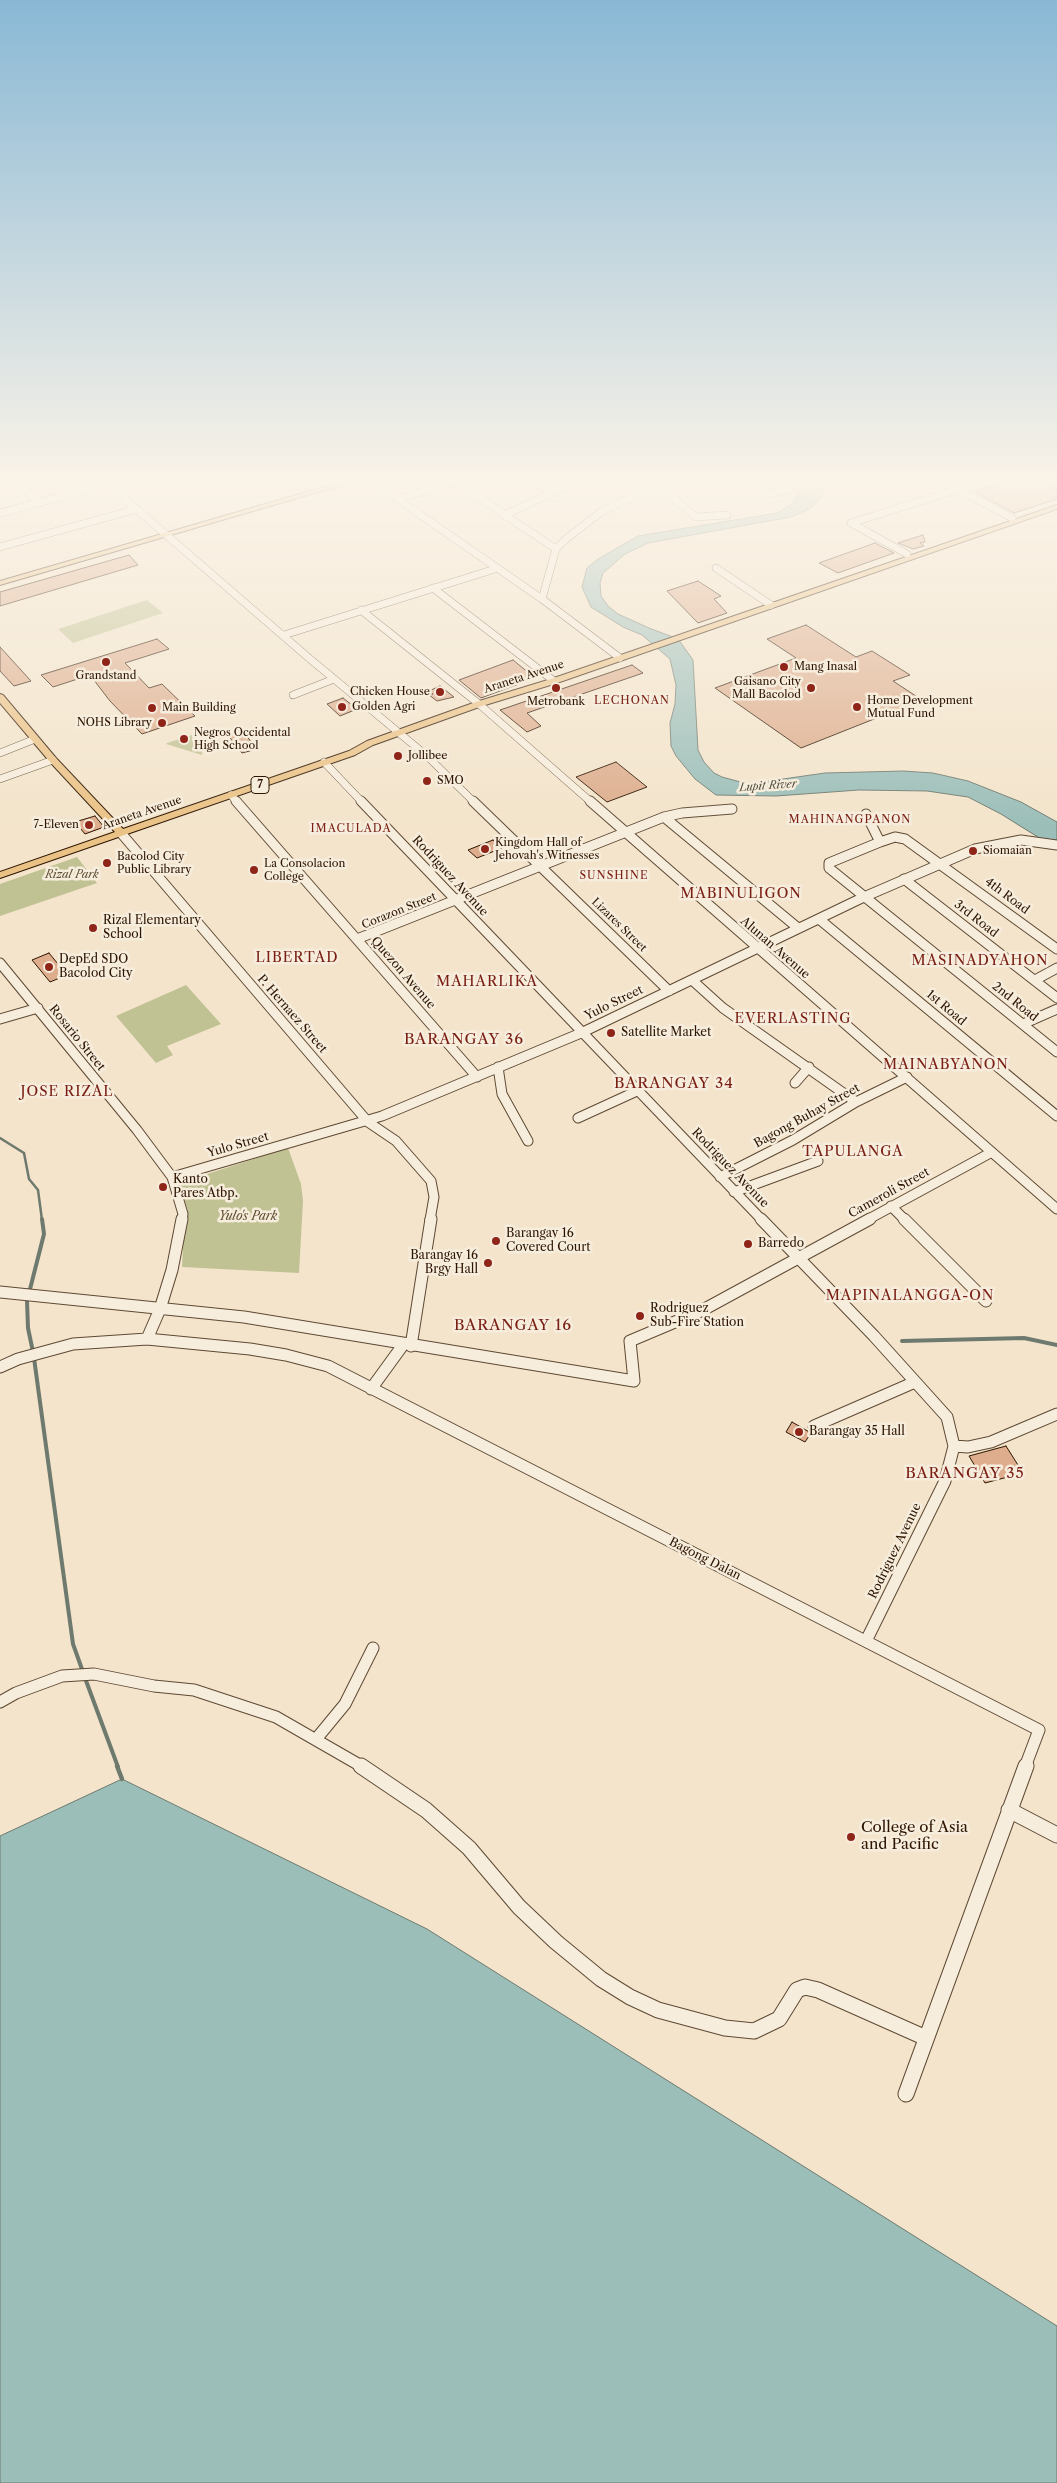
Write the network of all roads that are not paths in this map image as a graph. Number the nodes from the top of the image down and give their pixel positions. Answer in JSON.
{"nodes":[{"id":1,"x":241,"y":598,"type":"edge"},
{"id":2,"x":400,"y":598,"type":"edge"},
{"id":3,"x":445,"y":598,"type":"edge"},
{"id":4,"x":760,"y":598,"type":"edge"},
{"id":5,"x":791,"y":598,"type":"edge"},
{"id":6,"x":542,"y":599,"type":"edge"},
{"id":7,"x":771,"y":605,"type":"junction"},
{"id":8,"x":361,"y":610,"type":"junction"},
{"id":9,"x":284,"y":635,"type":"junction"},
{"id":10,"x":620,"y":658,"type":"junction"},
{"id":11,"x":334,"y":679,"type":"junction"},
{"id":12,"x":554,"y":681,"type":"junction"},
{"id":13,"x":293,"y":695,"type":"dead end"},
{"id":14,"x":0,"y":697,"type":"edge"},
{"id":15,"x":479,"y":704,"type":"junction"},
{"id":16,"x":399,"y":733,"type":"junction"},
{"id":17,"x":35,"y":739,"type":"junction"},
{"id":18,"x":0,"y":753,"type":"edge"},
{"id":19,"x":53,"y":760,"type":"junction"},
{"id":20,"x":324,"y":762,"type":"junction"},
{"id":21,"x":0,"y":779,"type":"edge"},
{"id":22,"x":231,"y":795,"type":"junction"},
{"id":23,"x":732,"y":809,"type":"dead end"},
{"id":24,"x":866,"y":814,"type":"dead end"},
{"id":25,"x":664,"y":816,"type":"junction"},
{"id":26,"x":625,"y":832,"type":"junction"},
{"id":27,"x":120,"y":834,"type":"junction"},
{"id":28,"x":880,"y":842,"type":"junction"},
{"id":29,"x":1057,"y":845,"type":"edge"},
{"id":30,"x":941,"y":863,"type":"junction"},
{"id":31,"x":542,"y":865,"type":"junction"},
{"id":32,"x":0,"y":875,"type":"edge"},
{"id":33,"x":904,"y":879,"type":"junction"},
{"id":34,"x":864,"y":897,"type":"junction"},
{"id":35,"x":454,"y":900,"type":"junction"},
{"id":36,"x":819,"y":919,"type":"junction"},
{"id":37,"x":798,"y":928,"type":"junction"},
{"id":38,"x":357,"y":939,"type":"junction"},
{"id":39,"x":758,"y":948,"type":"junction"},
{"id":40,"x":1057,"y":950,"type":"edge"},
{"id":41,"x":0,"y":963,"type":"edge"},
{"id":42,"x":1057,"y":968,"type":"edge"},
{"id":43,"x":692,"y":980,"type":"junction"},
{"id":44,"x":1035,"y":980,"type":"junction"},
{"id":45,"x":669,"y":990,"type":"junction"},
{"id":46,"x":1057,"y":998,"type":"edge"},
{"id":47,"x":38,"y":1008,"type":"junction"},
{"id":48,"x":1057,"y":1009,"type":"edge"},
{"id":49,"x":0,"y":1019,"type":"edge"},
{"id":50,"x":1022,"y":1024,"type":"junction"},
{"id":51,"x":581,"y":1033,"type":"junction"},
{"id":52,"x":1057,"y":1052,"type":"edge"},
{"id":53,"x":498,"y":1067,"type":"junction"},
{"id":54,"x":809,"y":1067,"type":"junction"},
{"id":55,"x":477,"y":1077,"type":"junction"},
{"id":56,"x":906,"y":1077,"type":"junction"},
{"id":57,"x":795,"y":1083,"type":"dead end"},
{"id":58,"x":637,"y":1091,"type":"junction"},
{"id":59,"x":856,"y":1102,"type":"junction"},
{"id":60,"x":1057,"y":1116,"type":"edge"},
{"id":61,"x":578,"y":1118,"type":"dead end"},
{"id":62,"x":368,"y":1122,"type":"junction"},
{"id":63,"x":528,"y":1141,"type":"dead end"},
{"id":64,"x":992,"y":1152,"type":"junction"},
{"id":65,"x":818,"y":1161,"type":"dead end"},
{"id":66,"x":172,"y":1177,"type":"junction"},
{"id":67,"x":720,"y":1177,"type":"junction"},
{"id":68,"x":734,"y":1192,"type":"junction"},
{"id":69,"x":892,"y":1206,"type":"junction"},
{"id":70,"x":1057,"y":1208,"type":"edge"},
{"id":71,"x":798,"y":1258,"type":"junction"},
{"id":72,"x":0,"y":1292,"type":"edge"},
{"id":73,"x":986,"y":1301,"type":"dead end"},
{"id":74,"x":160,"y":1309,"type":"junction"},
{"id":75,"x":147,"y":1339,"type":"junction"},
{"id":76,"x":407,"y":1345,"type":"junction"},
{"id":77,"x":0,"y":1367,"type":"edge"},
{"id":78,"x":915,"y":1382,"type":"junction"},
{"id":79,"x":371,"y":1389,"type":"junction"},
{"id":80,"x":1057,"y":1414,"type":"edge"},
{"id":81,"x":814,"y":1426,"type":"dead end"},
{"id":82,"x":954,"y":1446,"type":"junction"},
{"id":83,"x":866,"y":1642,"type":"junction"},
{"id":84,"x":373,"y":1648,"type":"dead end"},
{"id":85,"x":0,"y":1702,"type":"edge"},
{"id":86,"x":317,"y":1738,"type":"junction"},
{"id":87,"x":1009,"y":1810,"type":"junction"},
{"id":88,"x":1057,"y":1835,"type":"edge"},
{"id":89,"x":926,"y":2038,"type":"junction"},
{"id":90,"x":906,"y":2094,"type":"dead end"}],
"edges":[{"from":1,"to":9,"type":"street","name":"Lizares Street"},
{"from":2,"to":8,"type":"street"},
{"from":3,"to":12,"type":"street"},
{"from":4,"to":7,"type":"street"},
{"from":5,"to":7,"type":"main road","name":"Araneta Avenue","number":"7"},
{"from":6,"to":10,"type":"street"},
{"from":7,"to":10,"type":"main road","name":"Araneta Avenue","number":"7"},
{"from":8,"to":9,"type":"street"},
{"from":8,"to":15,"type":"street","name":"Alunan Avenue"},
{"from":9,"to":11,"type":"street","name":"Lizares Street"},
{"from":10,"to":12,"type":"main road","name":"Araneta Avenue","number":"7"},
{"from":11,"to":13,"type":"street"},
{"from":11,"to":16,"type":"street","name":"Lizares Street"},
{"from":12,"to":15,"type":"main road","name":"Araneta Avenue","number":"7"},
{"from":14,"to":17,"type":"main road","name":"P. Hernaez Street"},
{"from":15,"to":16,"type":"main road","name":"Araneta Avenue","number":"7"},
{"from":15,"to":26,"type":"street","name":"Alunan Avenue"},
{"from":16,"to":20,"type":"main road","name":"Araneta Avenue","number":"7"},
{"from":16,"to":31,"type":"street","name":"Lizares Street"},
{"from":17,"to":18,"type":"street"},
{"from":17,"to":19,"type":"main road","name":"P. Hernaez Street"},
{"from":19,"to":21,"type":"street"},
{"from":19,"to":27,"type":"main road","name":"P. Hernaez Street"},
{"from":20,"to":22,"type":"main road","name":"Araneta Avenue","number":"7"},
{"from":20,"to":35,"type":"street","name":"Rodriguez Avenue"},
{"from":22,"to":27,"type":"main road","name":"Araneta Avenue","number":"7"},
{"from":22,"to":38,"type":"street","name":"Quezon Avenue"},
{"from":23,"to":25,"type":"street","name":"Corazon Street"},
{"from":24,"to":28,"type":"street"},
{"from":25,"to":26,"type":"street","name":"Corazon Street"},
{"from":25,"to":37,"type":"street"},
{"from":26,"to":31,"type":"street","name":"Corazon Street"},
{"from":26,"to":39,"type":"street","name":"Alunan Avenue"},
{"from":27,"to":32,"type":"main road","name":"Araneta Avenue","number":"7"},
{"from":27,"to":62,"type":"street","name":"P. Hernaez Street"},
{"from":28,"to":30,"type":"street","name":"4th Road"},
{"from":28,"to":34,"type":"street","name":"2nd Road"},
{"from":29,"to":30,"type":"street","name":"Yulo Street"},
{"from":30,"to":33,"type":"street","name":"Yulo Street"},
{"from":30,"to":40,"type":"street","name":"4th Road"},
{"from":31,"to":35,"type":"street","name":"Corazon Street"},
{"from":31,"to":45,"type":"street","name":"Lizares Street"},
{"from":33,"to":34,"type":"street","name":"Yulo Street"},
{"from":33,"to":44,"type":"street","name":"3rd Road"},
{"from":34,"to":36,"type":"street","name":"Yulo Street"},
{"from":34,"to":50,"type":"street","name":"2nd Road"},
{"from":35,"to":38,"type":"street","name":"Corazon Street"},
{"from":35,"to":51,"type":"street","name":"Rodriguez Avenue"},
{"from":36,"to":37,"type":"street","name":"Yulo Street"},
{"from":36,"to":60,"type":"street","name":"1st Road"},
{"from":37,"to":39,"type":"street","name":"Yulo Street"},
{"from":38,"to":55,"type":"street","name":"Quezon Avenue"},
{"from":39,"to":43,"type":"street","name":"Yulo Street"},
{"from":39,"to":56,"type":"street","name":"Alunan Avenue"},
{"from":41,"to":47,"type":"street","name":"Rosario Street"},
{"from":42,"to":44,"type":"street"},
{"from":43,"to":45,"type":"street","name":"Yulo Street"},
{"from":43,"to":54,"type":"street"},
{"from":44,"to":46,"type":"street","name":"3rd Road"},
{"from":45,"to":51,"type":"street","name":"Yulo Street"},
{"from":47,"to":49,"type":"street"},
{"from":47,"to":66,"type":"street","name":"Rosario Street"},
{"from":48,"to":50,"type":"street"},
{"from":50,"to":52,"type":"street","name":"2nd Road"},
{"from":51,"to":53,"type":"street","name":"Yulo Street"},
{"from":51,"to":58,"type":"street","name":"Rodriguez Avenue"},
{"from":53,"to":55,"type":"street","name":"Yulo Street"},
{"from":53,"to":63,"type":"street"},
{"from":54,"to":57,"type":"street"},
{"from":54,"to":59,"type":"street"},
{"from":55,"to":62,"type":"street","name":"Yulo Street"},
{"from":56,"to":59,"type":"street","name":"Bagong Buhay Street"},
{"from":56,"to":64,"type":"street","name":"Alunan Avenue"},
{"from":58,"to":61,"type":"street"},
{"from":58,"to":67,"type":"street","name":"Rodriguez Avenue"},
{"from":59,"to":67,"type":"street","name":"Bagong Buhay Street"},
{"from":62,"to":66,"type":"street","name":"Yulo Street"},
{"from":62,"to":76,"type":"street","name":"P. Hernaez Street"},
{"from":64,"to":69,"type":"street","name":"Cameroli Street"},
{"from":64,"to":70,"type":"street","name":"Alunan Avenue"},
{"from":65,"to":68,"type":"street"},
{"from":66,"to":74,"type":"street"},
{"from":67,"to":68,"type":"street","name":"Rodriguez Avenue"},
{"from":68,"to":71,"type":"street","name":"Rodriguez Avenue"},
{"from":69,"to":71,"type":"street","name":"Cameroli Street"},
{"from":69,"to":73,"type":"street"},
{"from":71,"to":76,"type":"street","name":"Cameroli Street"},
{"from":71,"to":78,"type":"street","name":"Rodriguez Avenue"},
{"from":72,"to":74,"type":"street"},
{"from":74,"to":75,"type":"street"},
{"from":74,"to":76,"type":"street"},
{"from":75,"to":77,"type":"street","name":"Bagong Dalan"},
{"from":75,"to":79,"type":"street","name":"Bagong Dalan"},
{"from":76,"to":79,"type":"street"},
{"from":78,"to":81,"type":"street"},
{"from":78,"to":82,"type":"street","name":"Rodriguez Avenue"},
{"from":79,"to":83,"type":"street","name":"Bagong Dalan"},
{"from":80,"to":82,"type":"street"},
{"from":82,"to":83,"type":"street","name":"Rodriguez Avenue"},
{"from":83,"to":87,"type":"street","name":"Bagong Dalan"},
{"from":84,"to":86,"type":"street"},
{"from":85,"to":86,"type":"street"},
{"from":86,"to":89,"type":"street"},
{"from":87,"to":88,"type":"street"},
{"from":87,"to":89,"type":"street"},
{"from":89,"to":90,"type":"street"}]}
